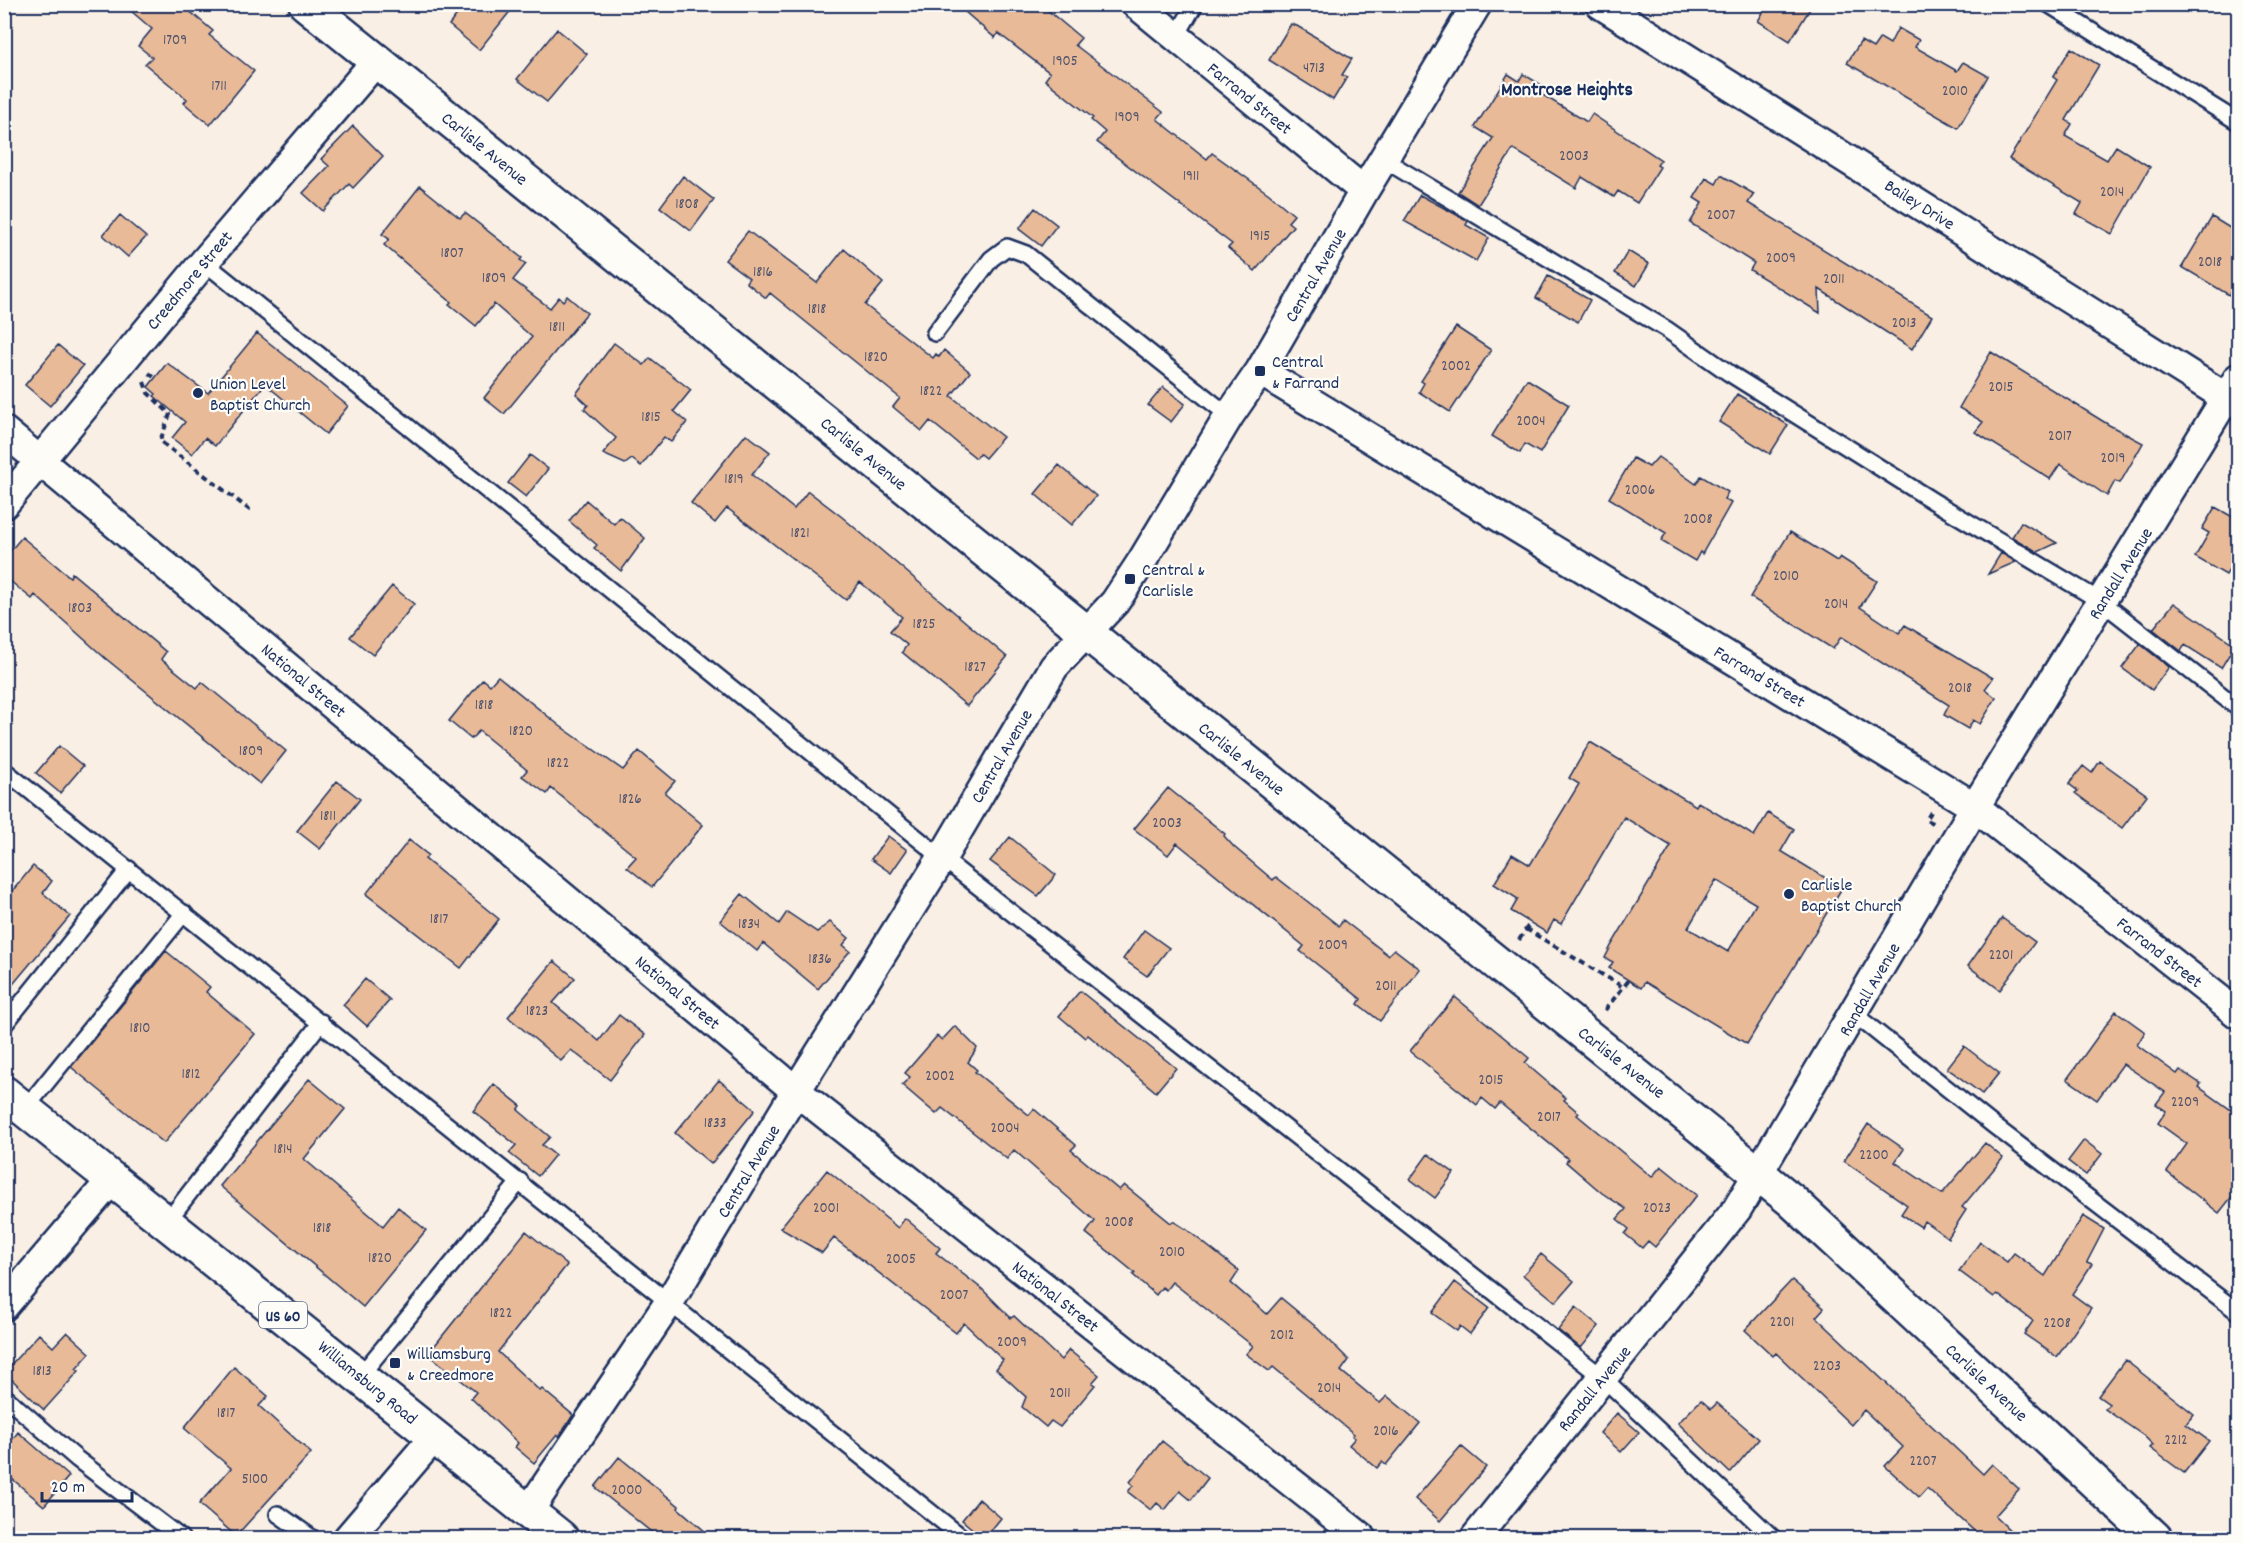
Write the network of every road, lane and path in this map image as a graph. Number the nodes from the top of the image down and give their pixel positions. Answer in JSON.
{"nodes":[{"id":1,"x":306,"y":4,"type":"edge"},
{"id":2,"x":1136,"y":4,"type":"edge"},
{"id":3,"x":1195,"y":4,"type":"edge"},
{"id":4,"x":1478,"y":4,"type":"edge"},
{"id":5,"x":1600,"y":4,"type":"edge"},
{"id":6,"x":2048,"y":4,"type":"edge"},
{"id":7,"x":1176,"y":37,"type":"junction"},
{"id":8,"x":377,"y":60,"type":"junction"},
{"id":9,"x":2238,"y":122,"type":"edge"},
{"id":10,"x":1383,"y":159,"type":"junction"},
{"id":11,"x":1364,"y":191,"type":"junction"},
{"id":12,"x":204,"y":262,"type":"junction"},
{"id":13,"x":935,"y":333,"type":"dead end"},
{"id":14,"x":1260,"y":371,"type":"junction"},
{"id":15,"x":142,"y":377,"type":"dead end"},
{"id":16,"x":2235,"y":393,"type":"edge"},
{"id":17,"x":1229,"y":416,"type":"junction"},
{"id":18,"x":4,"y":431,"type":"edge"},
{"id":19,"x":41,"y":460,"type":"junction"},
{"id":20,"x":4,"y":504,"type":"edge"},
{"id":21,"x":251,"y":511,"type":"dead end"},
{"id":22,"x":2102,"y":602,"type":"junction"},
{"id":23,"x":1086,"y":632,"type":"junction"},
{"id":24,"x":2238,"y":708,"type":"edge"},
{"id":25,"x":4,"y":770,"type":"edge"},
{"id":26,"x":1975,"y":807,"type":"junction"},
{"id":27,"x":942,"y":858,"type":"junction"},
{"id":28,"x":129,"y":869,"type":"junction"},
{"id":29,"x":184,"y":913,"type":"junction"},
{"id":30,"x":1530,"y":923,"type":"dead end"},
{"id":31,"x":1526,"y":929,"type":"junction"},
{"id":32,"x":1519,"y":942,"type":"dead end"},
{"id":33,"x":1629,"y":980,"type":"dead end"},
{"id":34,"x":1623,"y":987,"type":"junction"},
{"id":35,"x":1605,"y":1011,"type":"dead end"},
{"id":36,"x":1854,"y":1014,"type":"junction"},
{"id":37,"x":2238,"y":1014,"type":"edge"},
{"id":38,"x":321,"y":1022,"type":"junction"},
{"id":39,"x":4,"y":1025,"type":"edge"},
{"id":40,"x":796,"y":1091,"type":"junction"},
{"id":41,"x":15,"y":1101,"type":"edge"},
{"id":42,"x":1760,"y":1173,"type":"junction"},
{"id":43,"x":112,"y":1178,"type":"junction"},
{"id":44,"x":520,"y":1181,"type":"junction"},
{"id":45,"x":167,"y":1222,"type":"junction"},
{"id":46,"x":670,"y":1301,"type":"junction"},
{"id":47,"x":4,"y":1306,"type":"edge"},
{"id":48,"x":2238,"y":1312,"type":"edge"},
{"id":49,"x":360,"y":1376,"type":"junction"},
{"id":50,"x":1602,"y":1377,"type":"junction"},
{"id":51,"x":4,"y":1396,"type":"edge"},
{"id":52,"x":435,"y":1436,"type":"junction"},
{"id":53,"x":528,"y":1512,"type":"junction"},
{"id":54,"x":278,"y":1514,"type":"dead end"},
{"id":55,"x":181,"y":1539,"type":"edge"},
{"id":56,"x":312,"y":1539,"type":"edge"},
{"id":57,"x":348,"y":1539,"type":"edge"},
{"id":58,"x":561,"y":1539,"type":"edge"},
{"id":59,"x":963,"y":1539,"type":"edge"},
{"id":60,"x":1362,"y":1539,"type":"edge"},
{"id":61,"x":1475,"y":1539,"type":"edge"},
{"id":62,"x":1773,"y":1539,"type":"edge"},
{"id":63,"x":2155,"y":1539,"type":"edge"}],
"edges":[{"from":1,"to":8,"type":"street","name":"Carlisle Avenue"},
{"from":2,"to":7,"type":"street","name":"Farrand Street"},
{"from":3,"to":7,"type":"lane"},
{"from":4,"to":10,"type":"street","name":"Central Avenue"},
{"from":5,"to":16,"type":"street","name":"Bailey Drive"},
{"from":6,"to":9,"type":"lane"},
{"from":7,"to":11,"type":"street","name":"Farrand Street"},
{"from":8,"to":12,"type":"street","name":"Creedmore Street"},
{"from":8,"to":23,"type":"street","name":"Carlisle Avenue"},
{"from":10,"to":11,"type":"street","name":"Central Avenue"},
{"from":10,"to":22,"type":"lane"},
{"from":11,"to":14,"type":"street","name":"Central Avenue"},
{"from":12,"to":19,"type":"street","name":"Creedmore Street"},
{"from":12,"to":27,"type":"lane"},
{"from":13,"to":17,"type":"lane"},
{"from":14,"to":17,"type":"street","name":"Central Avenue"},
{"from":14,"to":26,"type":"street","name":"Farrand Street"},
{"from":15,"to":21,"type":"path"},
{"from":16,"to":22,"type":"street","name":"Randall Avenue"},
{"from":17,"to":23,"type":"street","name":"Central Avenue"},
{"from":18,"to":19,"type":"street","name":"National Street"},
{"from":19,"to":20,"type":"street","name":"Creedmore Street"},
{"from":19,"to":40,"type":"street","name":"National Street"},
{"from":22,"to":24,"type":"lane"},
{"from":22,"to":26,"type":"street","name":"Randall Avenue"},
{"from":23,"to":27,"type":"street","name":"Central Avenue"},
{"from":23,"to":42,"type":"street","name":"Carlisle Avenue"},
{"from":25,"to":28,"type":"lane"},
{"from":26,"to":36,"type":"street","name":"Randall Avenue"},
{"from":26,"to":37,"type":"street","name":"Farrand Street"},
{"from":27,"to":40,"type":"street","name":"Central Avenue"},
{"from":27,"to":50,"type":"lane"},
{"from":28,"to":29,"type":"lane"},
{"from":28,"to":39,"type":"lane"},
{"from":29,"to":38,"type":"lane"},
{"from":29,"to":41,"type":"lane"},
{"from":30,"to":31,"type":"path"},
{"from":31,"to":32,"type":"path"},
{"from":31,"to":34,"type":"path"},
{"from":33,"to":34,"type":"path"},
{"from":34,"to":35,"type":"path"},
{"from":36,"to":42,"type":"street","name":"Randall Avenue"},
{"from":36,"to":48,"type":"lane"},
{"from":38,"to":44,"type":"lane"},
{"from":38,"to":45,"type":"lane"},
{"from":40,"to":46,"type":"street","name":"Central Avenue"},
{"from":40,"to":60,"type":"street","name":"National Street"},
{"from":41,"to":43,"type":"street","name":"Williamsburg Road","number":"US 60"},
{"from":42,"to":50,"type":"street","name":"Randall Avenue"},
{"from":42,"to":63,"type":"street","name":"Carlisle Avenue"},
{"from":43,"to":45,"type":"street","name":"Williamsburg Road","number":"US 60"},
{"from":43,"to":47,"type":"street"},
{"from":44,"to":46,"type":"lane"},
{"from":44,"to":49,"type":"lane"},
{"from":45,"to":49,"type":"street","name":"Williamsburg Road","number":"US 60"},
{"from":46,"to":53,"type":"street","name":"Central Avenue"},
{"from":46,"to":59,"type":"lane"},
{"from":49,"to":52,"type":"street","name":"Williamsburg Road","number":"US 60"},
{"from":50,"to":61,"type":"street","name":"Randall Avenue"},
{"from":50,"to":62,"type":"lane"},
{"from":51,"to":55,"type":"lane"},
{"from":52,"to":53,"type":"street","name":"Williamsburg Road","number":"US 60"},
{"from":52,"to":57,"type":"street"},
{"from":53,"to":58,"type":"street","name":"Williamsburg Road","number":"US 60"},
{"from":54,"to":56,"type":"lane"}]}
